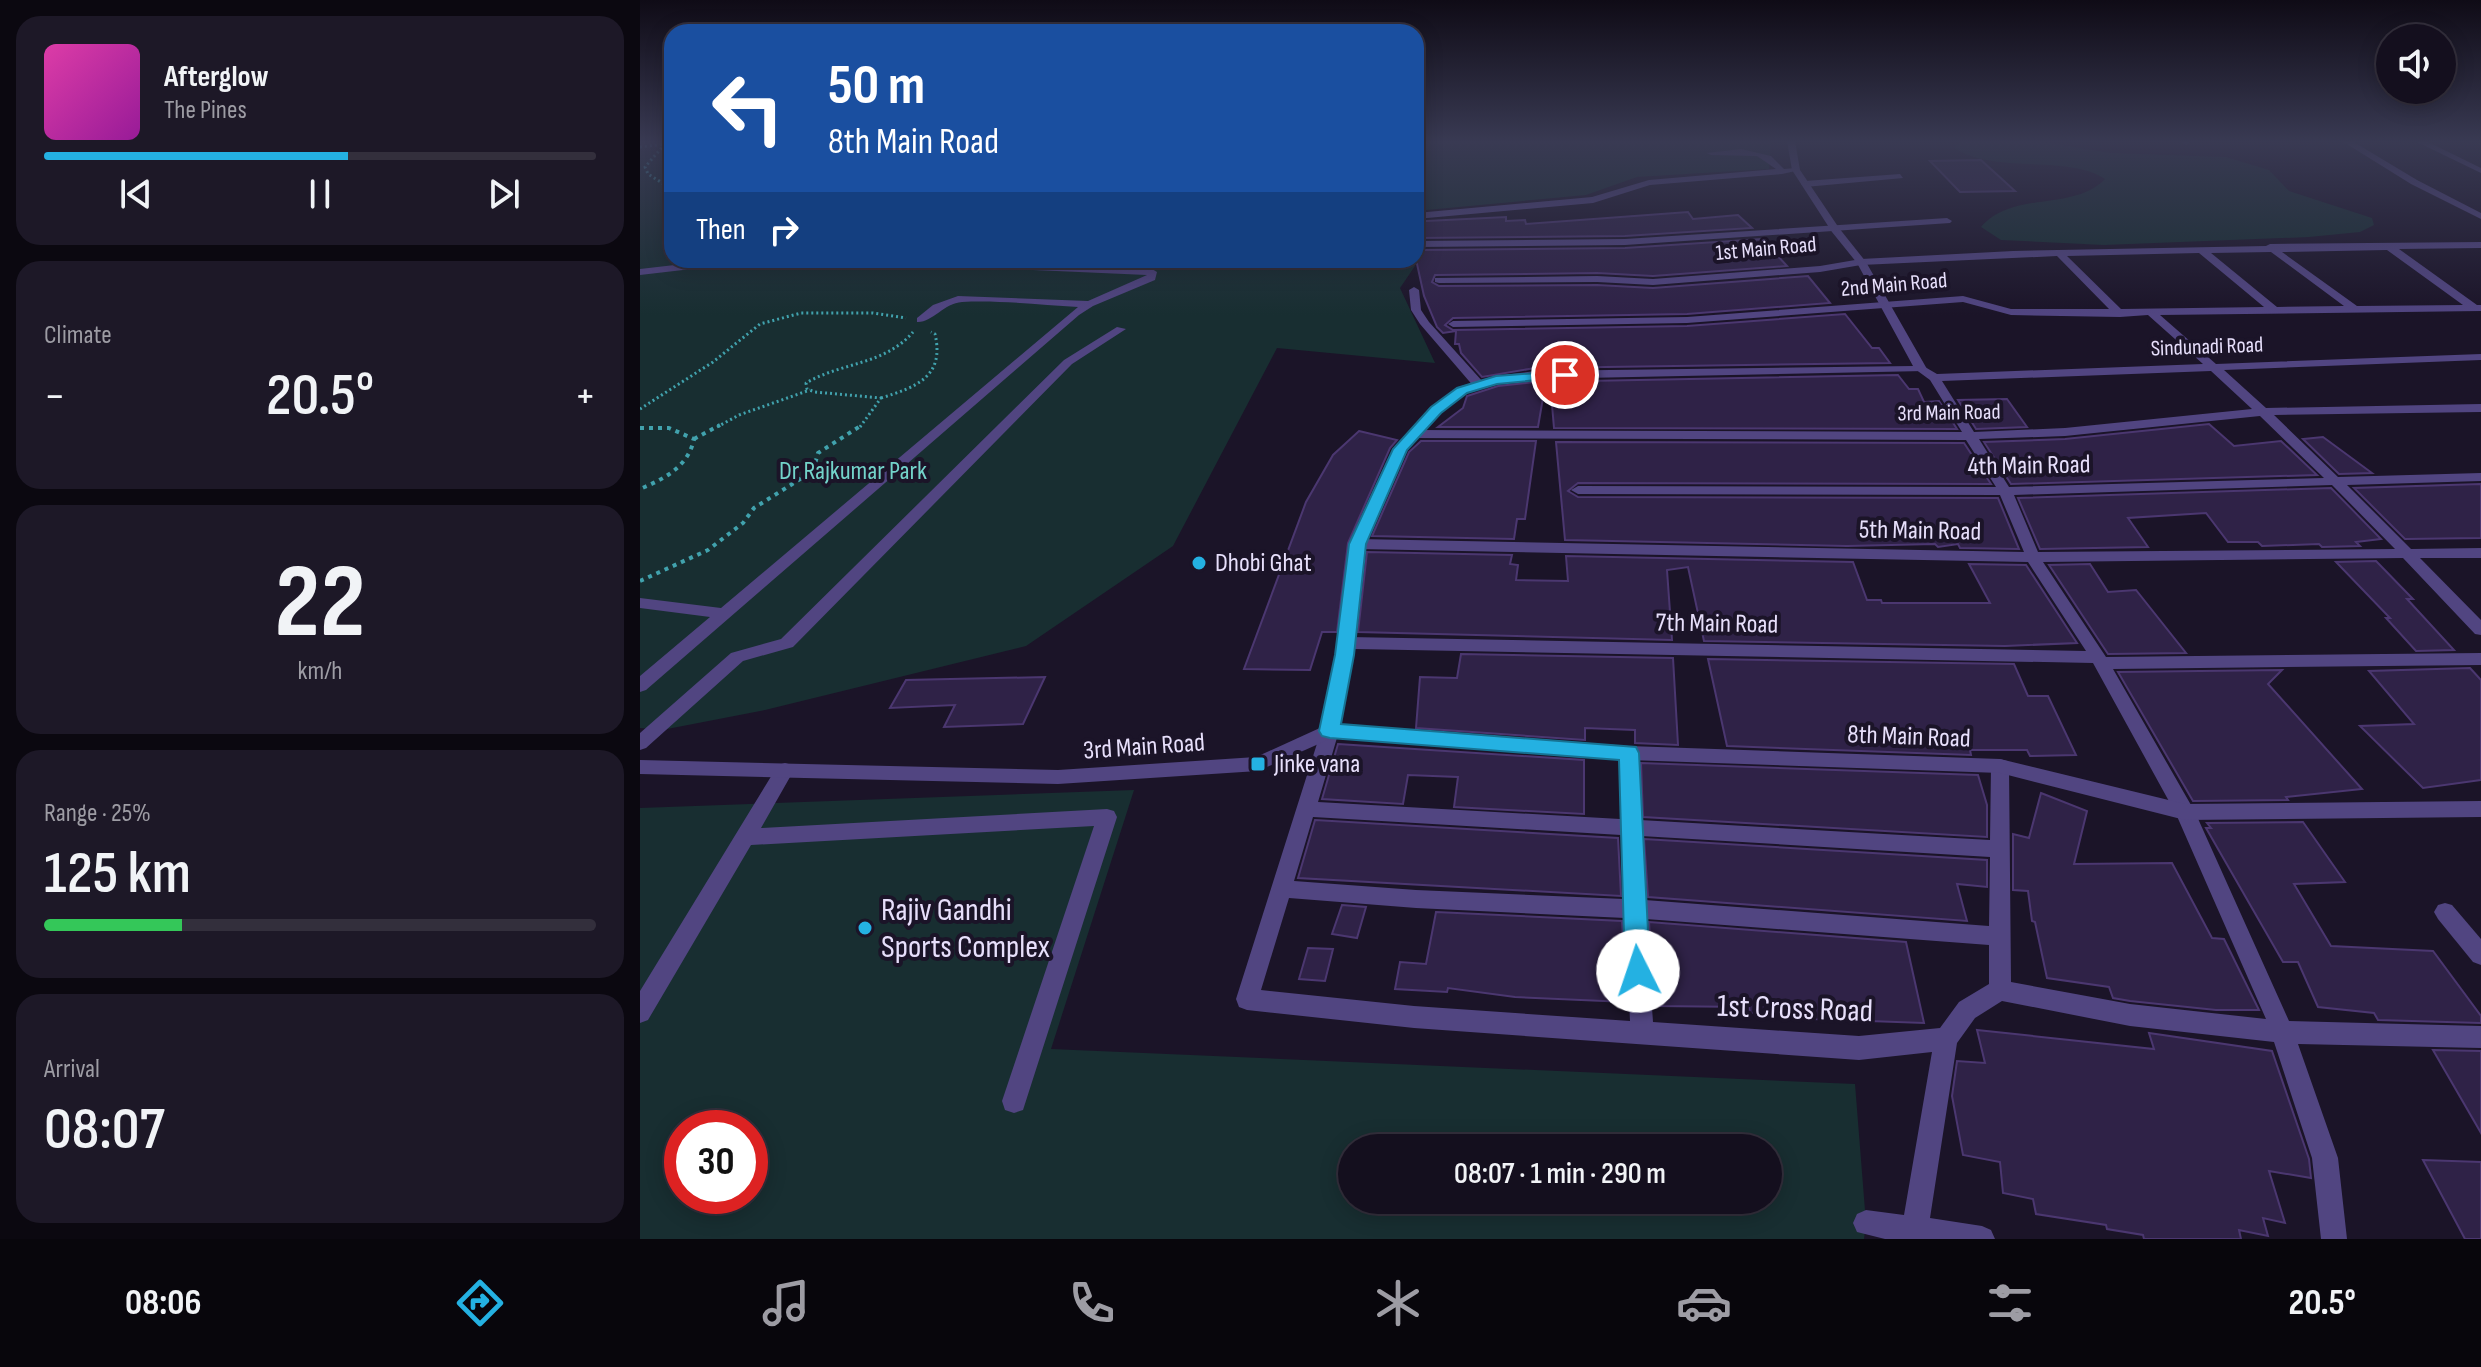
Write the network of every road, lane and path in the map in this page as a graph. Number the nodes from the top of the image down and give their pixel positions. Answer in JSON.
{"nodes":[{"id":1,"x":1597,"y":199,"type":"edge"},
{"id":2,"x":1815,"y":199,"type":"edge"},
{"id":3,"x":2447,"y":199,"type":"edge"},
{"id":4,"x":1424,"y":215,"type":"edge"},
{"id":5,"x":2481,"y":216,"type":"edge"},
{"id":6,"x":1947,"y":221,"type":"dead end"},
{"id":7,"x":1835,"y":230,"type":"junction"},
{"id":8,"x":1424,"y":244,"type":"edge"},
{"id":9,"x":2481,"y":245,"type":"edge"},
{"id":10,"x":2388,"y":246,"type":"junction"},
{"id":11,"x":2270,"y":247,"type":"junction"},
{"id":12,"x":2200,"y":249,"type":"junction"},
{"id":13,"x":2059,"y":253,"type":"junction"},
{"id":14,"x":1861,"y":262,"type":"junction"},
{"id":15,"x":674,"y":268,"type":"edge"},
{"id":16,"x":1059,"y":268,"type":"edge"},
{"id":17,"x":640,"y":272,"type":"edge"},
{"id":18,"x":1439,"y":280,"type":"dead end"},
{"id":19,"x":1414,"y":290,"type":"dead end"},
{"id":20,"x":1089,"y":304,"type":"junction"},
{"id":21,"x":1885,"y":304,"type":"junction"},
{"id":22,"x":2479,"y":309,"type":"edge"},
{"id":23,"x":2355,"y":310,"type":"junction"},
{"id":24,"x":2276,"y":312,"type":"junction"},
{"id":25,"x":2120,"y":314,"type":"junction"},
{"id":26,"x":2152,"y":314,"type":"junction"},
{"id":27,"x":920,"y":323,"type":"junction"},
{"id":28,"x":1453,"y":324,"type":"dead end"},
{"id":29,"x":1121,"y":329,"type":"dead end"},
{"id":30,"x":2481,"y":357,"type":"edge"},
{"id":31,"x":2215,"y":367,"type":"junction"},
{"id":32,"x":1928,"y":373,"type":"junction"},
{"id":33,"x":1479,"y":385,"type":"junction"},
{"id":34,"x":810,"y":390,"type":"junction"},
{"id":35,"x":881,"y":398,"type":"junction"},
{"id":36,"x":2481,"y":408,"type":"edge"},
{"id":37,"x":640,"y":409,"type":"edge"},
{"id":38,"x":2262,"y":412,"type":"junction"},
{"id":39,"x":640,"y":428,"type":"edge"},
{"id":40,"x":1416,"y":434,"type":"junction"},
{"id":41,"x":1970,"y":436,"type":"junction"},
{"id":42,"x":694,"y":439,"type":"junction"},
{"id":43,"x":2481,"y":477,"type":"edge"},
{"id":44,"x":2336,"y":481,"type":"junction"},
{"id":45,"x":640,"y":489,"type":"edge"},
{"id":46,"x":1578,"y":490,"type":"dead end"},
{"id":47,"x":2005,"y":491,"type":"junction"},
{"id":48,"x":1358,"y":544,"type":"junction"},
{"id":49,"x":2408,"y":553,"type":"junction"},
{"id":50,"x":2481,"y":553,"type":"edge"},
{"id":51,"x":2033,"y":557,"type":"junction"},
{"id":52,"x":640,"y":581,"type":"edge"},
{"id":53,"x":640,"y":603,"type":"edge"},
{"id":54,"x":725,"y":614,"type":"junction"},
{"id":55,"x":2481,"y":630,"type":"edge"},
{"id":56,"x":1345,"y":655,"type":"junction"},
{"id":57,"x":2481,"y":659,"type":"edge"},
{"id":58,"x":2099,"y":660,"type":"junction"},
{"id":59,"x":640,"y":686,"type":"edge"},
{"id":60,"x":1330,"y":731,"type":"junction"},
{"id":61,"x":640,"y":743,"type":"edge"},
{"id":62,"x":1629,"y":753,"type":"junction"},
{"id":63,"x":2000,"y":766,"type":"junction"},
{"id":64,"x":640,"y":767,"type":"edge"},
{"id":65,"x":785,"y":770,"type":"junction"},
{"id":66,"x":1306,"y":809,"type":"junction"},
{"id":67,"x":2481,"y":809,"type":"edge"},
{"id":68,"x":2185,"y":812,"type":"junction"},
{"id":69,"x":1630,"y":826,"type":"junction"},
{"id":70,"x":745,"y":837,"type":"junction"},
{"id":71,"x":2000,"y":849,"type":"junction"},
{"id":72,"x":1282,"y":889,"type":"junction"},
{"id":73,"x":1634,"y":909,"type":"junction"},
{"id":74,"x":2445,"y":912,"type":"dead end"},
{"id":75,"x":2000,"y":936,"type":"junction"},
{"id":76,"x":2481,"y":955,"type":"edge"},
{"id":77,"x":2000,"y":990,"type":"junction"},
{"id":78,"x":640,"y":1012,"type":"edge"},
{"id":79,"x":2282,"y":1032,"type":"junction"},
{"id":80,"x":1642,"y":1033,"type":"junction"},
{"id":81,"x":2481,"y":1037,"type":"edge"},
{"id":82,"x":1946,"y":1039,"type":"junction"},
{"id":83,"x":1014,"y":1101,"type":"dead end"},
{"id":84,"x":1866,"y":1223,"type":"dead end"},
{"id":85,"x":1915,"y":1230,"type":"junction"},
{"id":86,"x":1982,"y":1239,"type":"edge"},
{"id":87,"x":2334,"y":1239,"type":"edge"}],
"edges":[{"from":1,"to":4,"type":"street"},
{"from":2,"to":7,"type":"street"},
{"from":3,"to":5,"type":"street"},
{"from":6,"to":7,"type":"street"},
{"from":7,"to":8,"type":"street"},
{"from":7,"to":14,"type":"street"},
{"from":9,"to":10,"type":"street","name":"1st Main Road"},
{"from":10,"to":11,"type":"street","name":"1st Main Road"},
{"from":10,"to":22,"type":"street"},
{"from":11,"to":12,"type":"street","name":"1st Main Road"},
{"from":11,"to":23,"type":"street"},
{"from":12,"to":13,"type":"street","name":"1st Main Road"},
{"from":12,"to":24,"type":"street"},
{"from":13,"to":14,"type":"street","name":"1st Main Road"},
{"from":13,"to":25,"type":"street"},
{"from":14,"to":18,"type":"street","name":"1st Main Road"},
{"from":14,"to":21,"type":"street"},
{"from":15,"to":17,"type":"street"},
{"from":16,"to":20,"type":"street"},
{"from":19,"to":33,"type":"street"},
{"from":20,"to":27,"type":"street"},
{"from":20,"to":54,"type":"street"},
{"from":21,"to":25,"type":"street","name":"2nd Main Road"},
{"from":21,"to":28,"type":"street","name":"2nd Main Road"},
{"from":21,"to":32,"type":"street"},
{"from":22,"to":23,"type":"street","name":"2nd Main Road"},
{"from":23,"to":24,"type":"street","name":"2nd Main Road"},
{"from":24,"to":26,"type":"street","name":"2nd Main Road"},
{"from":25,"to":26,"type":"street","name":"2nd Main Road"},
{"from":26,"to":31,"type":"street"},
{"from":27,"to":34,"type":"path"},
{"from":27,"to":35,"type":"path"},
{"from":27,"to":37,"type":"path"},
{"from":29,"to":61,"type":"street"},
{"from":30,"to":31,"type":"street","name":"Sindunadi Road"},
{"from":31,"to":32,"type":"street","name":"Sindunadi Road"},
{"from":31,"to":38,"type":"street"},
{"from":32,"to":33,"type":"street","name":"3rd Main Road"},
{"from":32,"to":41,"type":"street"},
{"from":33,"to":40,"type":"street","name":"3rd Main Road"},
{"from":34,"to":35,"type":"path"},
{"from":34,"to":42,"type":"path"},
{"from":35,"to":52,"type":"path"},
{"from":36,"to":38,"type":"street","name":"3rd Main Road"},
{"from":38,"to":41,"type":"street","name":"3rd Main Road"},
{"from":38,"to":44,"type":"street"},
{"from":39,"to":42,"type":"path"},
{"from":40,"to":41,"type":"street","name":"3rd Main Road"},
{"from":40,"to":48,"type":"street","name":"3rd Main Road"},
{"from":41,"to":47,"type":"street"},
{"from":42,"to":45,"type":"path"},
{"from":43,"to":44,"type":"street","name":"4th Main Road"},
{"from":44,"to":47,"type":"street","name":"4th Main Road"},
{"from":44,"to":49,"type":"street"},
{"from":46,"to":47,"type":"street","name":"4th Main Road"},
{"from":47,"to":51,"type":"street"},
{"from":48,"to":51,"type":"street","name":"5th Main Road"},
{"from":48,"to":56,"type":"street","name":"3rd Main Road"},
{"from":49,"to":50,"type":"street","name":"5th Main Road"},
{"from":49,"to":51,"type":"street","name":"5th Main Road"},
{"from":49,"to":55,"type":"street"},
{"from":51,"to":58,"type":"street"},
{"from":53,"to":54,"type":"street"},
{"from":54,"to":59,"type":"street"},
{"from":56,"to":58,"type":"street","name":"7th Main Road"},
{"from":56,"to":60,"type":"street","name":"3rd Main Road"},
{"from":57,"to":58,"type":"street","name":"7th Main Road"},
{"from":58,"to":68,"type":"street"},
{"from":60,"to":62,"type":"street","name":"8th Main Road"},
{"from":60,"to":65,"type":"street","name":"3rd Main Road"},
{"from":60,"to":66,"type":"street"},
{"from":62,"to":63,"type":"street","name":"8th Main Road"},
{"from":62,"to":69,"type":"street"},
{"from":63,"to":68,"type":"street","name":"8th Main Road"},
{"from":63,"to":71,"type":"street"},
{"from":64,"to":65,"type":"street","name":"3rd Main Road"},
{"from":65,"to":70,"type":"street"},
{"from":66,"to":69,"type":"street"},
{"from":66,"to":72,"type":"street"},
{"from":67,"to":68,"type":"street","name":"8th Main Road"},
{"from":68,"to":79,"type":"street"},
{"from":69,"to":71,"type":"street"},
{"from":69,"to":73,"type":"street"},
{"from":70,"to":78,"type":"street"},
{"from":70,"to":83,"type":"street"},
{"from":71,"to":75,"type":"street"},
{"from":72,"to":73,"type":"street"},
{"from":72,"to":80,"type":"street","name":"1st Cross Road"},
{"from":73,"to":75,"type":"street"},
{"from":73,"to":80,"type":"street"},
{"from":74,"to":76,"type":"street"},
{"from":75,"to":77,"type":"street"},
{"from":77,"to":79,"type":"street"},
{"from":77,"to":82,"type":"street"},
{"from":79,"to":81,"type":"street"},
{"from":79,"to":87,"type":"street"},
{"from":80,"to":82,"type":"street","name":"1st Cross Road"},
{"from":82,"to":85,"type":"street"},
{"from":84,"to":85,"type":"street"},
{"from":85,"to":86,"type":"street"}]}
